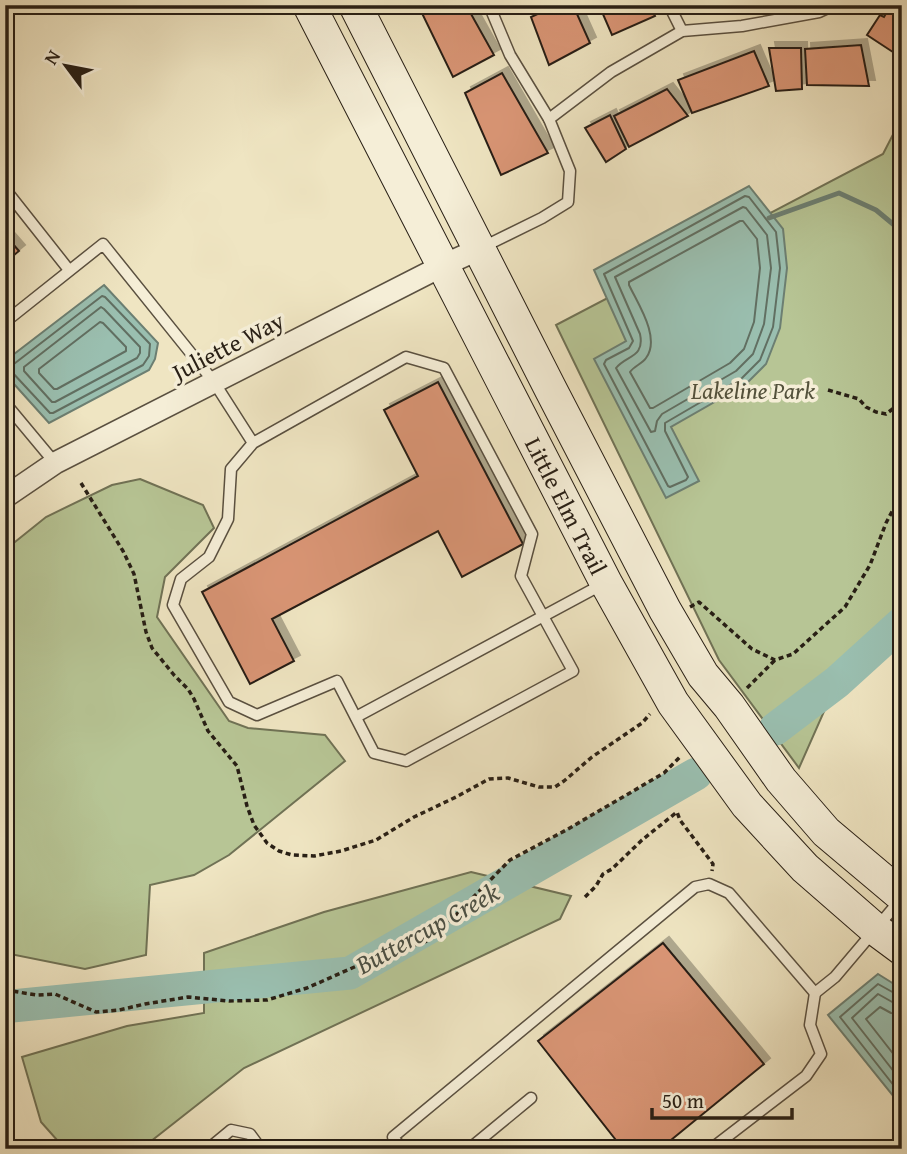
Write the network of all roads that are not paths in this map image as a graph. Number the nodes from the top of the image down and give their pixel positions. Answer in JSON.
{"nodes":[{"id":1,"x":309,"y":5,"type":"edge"},
{"id":2,"x":355,"y":5,"type":"edge"},
{"id":3,"x":489,"y":5,"type":"edge"},
{"id":4,"x":669,"y":5,"type":"edge"},
{"id":5,"x":834,"y":5,"type":"edge"},
{"id":6,"x":682,"y":31,"type":"junction"},
{"id":7,"x":549,"y":119,"type":"junction"},
{"id":8,"x":5,"y":188,"type":"edge"},
{"id":9,"x":480,"y":249,"type":"junction"},
{"id":10,"x":442,"y":266,"type":"junction"},
{"id":11,"x":69,"y":270,"type":"junction"},
{"id":12,"x":5,"y":322,"type":"edge"},
{"id":13,"x":214,"y":382,"type":"junction"},
{"id":14,"x":5,"y":403,"type":"edge"},
{"id":15,"x":253,"y":443,"type":"junction"},
{"id":16,"x":55,"y":463,"type":"junction"},
{"id":17,"x":5,"y":497,"type":"edge"},
{"id":18,"x":606,"y":583,"type":"junction"},
{"id":19,"x":543,"y":616,"type":"junction"},
{"id":20,"x":356,"y":717,"type":"junction"},
{"id":21,"x":902,"y":897,"type":"edge"},
{"id":22,"x":875,"y":929,"type":"junction"},
{"id":23,"x":902,"y":949,"type":"edge"},
{"id":24,"x":815,"y":993,"type":"junction"},
{"id":25,"x":531,"y":1098,"type":"dead end"},
{"id":26,"x":208,"y":1149,"type":"edge"},
{"id":27,"x":261,"y":1149,"type":"edge"},
{"id":28,"x":402,"y":1149,"type":"edge"},
{"id":29,"x":469,"y":1149,"type":"edge"},
{"id":30,"x":711,"y":1149,"type":"edge"}],
"edges":[{"from":1,"to":10,"type":"street","name":"Little Elm Trail"},
{"from":2,"to":9,"type":"street","name":"Little Elm Trail"},
{"from":3,"to":7,"type":"lane"},
{"from":4,"to":6,"type":"lane"},
{"from":5,"to":6,"type":"lane"},
{"from":6,"to":7,"type":"lane"},
{"from":7,"to":9,"type":"lane"},
{"from":8,"to":11,"type":"lane"},
{"from":9,"to":10,"type":"street","name":"Juliette Way"},
{"from":9,"to":21,"type":"street","name":"Little Elm Trail"},
{"from":10,"to":13,"type":"street","name":"Juliette Way"},
{"from":10,"to":18,"type":"street","name":"Little Elm Trail"},
{"from":11,"to":12,"type":"lane"},
{"from":11,"to":13,"type":"lane"},
{"from":13,"to":15,"type":"lane"},
{"from":13,"to":16,"type":"street","name":"Juliette Way"},
{"from":14,"to":16,"type":"lane"},
{"from":15,"to":19,"type":"lane"},
{"from":15,"to":20,"type":"lane"},
{"from":16,"to":17,"type":"street","name":"Juliette Way"},
{"from":18,"to":19,"type":"lane"},
{"from":18,"to":22,"type":"street","name":"Little Elm Trail"},
{"from":19,"to":20,"type":"lane"},
{"from":19,"to":20,"type":"lane"},
{"from":21,"to":22,"type":"lane"},
{"from":22,"to":23,"type":"street","name":"Little Elm Trail"},
{"from":22,"to":24,"type":"lane"},
{"from":24,"to":28,"type":"lane"},
{"from":24,"to":30,"type":"lane"},
{"from":25,"to":29,"type":"lane"},
{"from":26,"to":27,"type":"lane"}]}
